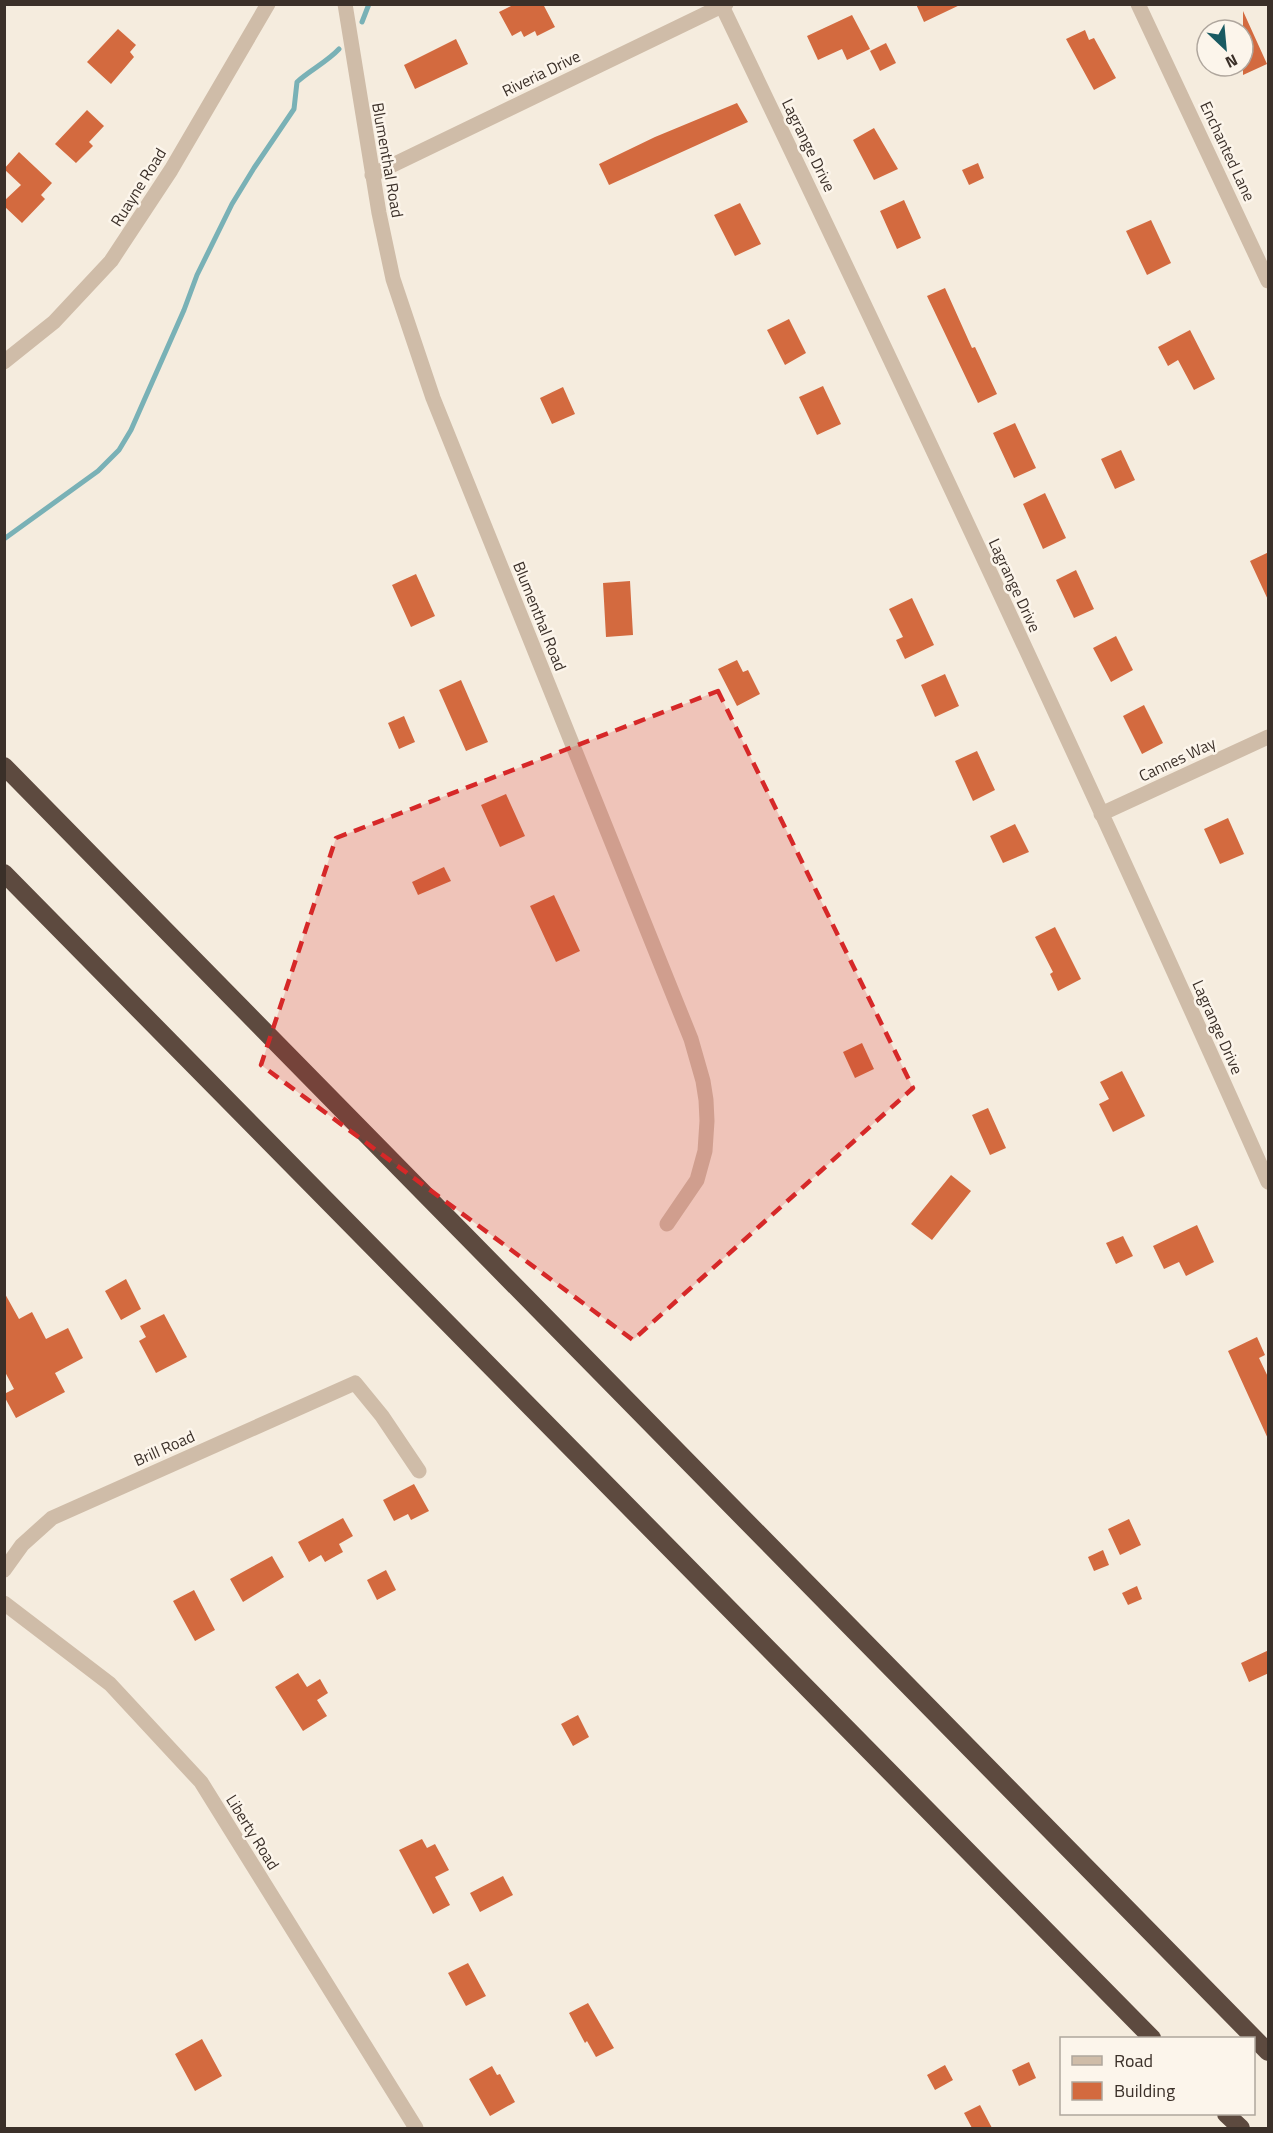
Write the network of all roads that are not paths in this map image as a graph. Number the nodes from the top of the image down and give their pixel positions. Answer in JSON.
{"nodes":[{"id":1,"x":268,"y":4,"type":"edge"},
{"id":2,"x":345,"y":4,"type":"edge"},
{"id":3,"x":1138,"y":4,"type":"edge"},
{"id":4,"x":724,"y":5,"type":"edge"},
{"id":5,"x":372,"y":175,"type":"junction"},
{"id":6,"x":1269,"y":281,"type":"edge"},
{"id":7,"x":4,"y":362,"type":"edge"},
{"id":8,"x":1269,"y":737,"type":"edge"},
{"id":9,"x":4,"y":766,"type":"edge"},
{"id":10,"x":1101,"y":814,"type":"junction"},
{"id":11,"x":4,"y":873,"type":"edge"},
{"id":12,"x":1269,"y":1182,"type":"edge"},
{"id":13,"x":667,"y":1224,"type":"dead end"},
{"id":14,"x":419,"y":1471,"type":"dead end"},
{"id":15,"x":4,"y":1570,"type":"edge"},
{"id":16,"x":4,"y":1603,"type":"edge"},
{"id":17,"x":1151,"y":2037,"type":"edge"},
{"id":18,"x":1254,"y":2037,"type":"edge"},
{"id":19,"x":1255,"y":2038,"type":"edge"},
{"id":20,"x":1269,"y":2052,"type":"edge"},
{"id":21,"x":1227,"y":2115,"type":"edge"},
{"id":22,"x":416,"y":2128,"type":"edge"},
{"id":23,"x":1241,"y":2128,"type":"edge"}],
"edges":[{"from":1,"to":7,"type":"street","name":"Ruayne Road"},
{"from":2,"to":5,"type":"street","name":"Blumenthal Road"},
{"from":3,"to":6,"type":"street","name":"Enchanted Lane"},
{"from":4,"to":5,"type":"street","name":"Riveria Drive"},
{"from":4,"to":10,"type":"street","name":"Lagrange Drive"},
{"from":5,"to":13,"type":"street","name":"Blumenthal Road"},
{"from":8,"to":10,"type":"street","name":"Cannes Way"},
{"from":9,"to":18,"type":"highway"},
{"from":10,"to":12,"type":"street","name":"Lagrange Drive"},
{"from":11,"to":17,"type":"highway"},
{"from":14,"to":15,"type":"street","name":"Brill Road"},
{"from":16,"to":22,"type":"street","name":"Liberty Road"},
{"from":19,"to":20,"type":"highway"},
{"from":21,"to":23,"type":"highway"}]}
